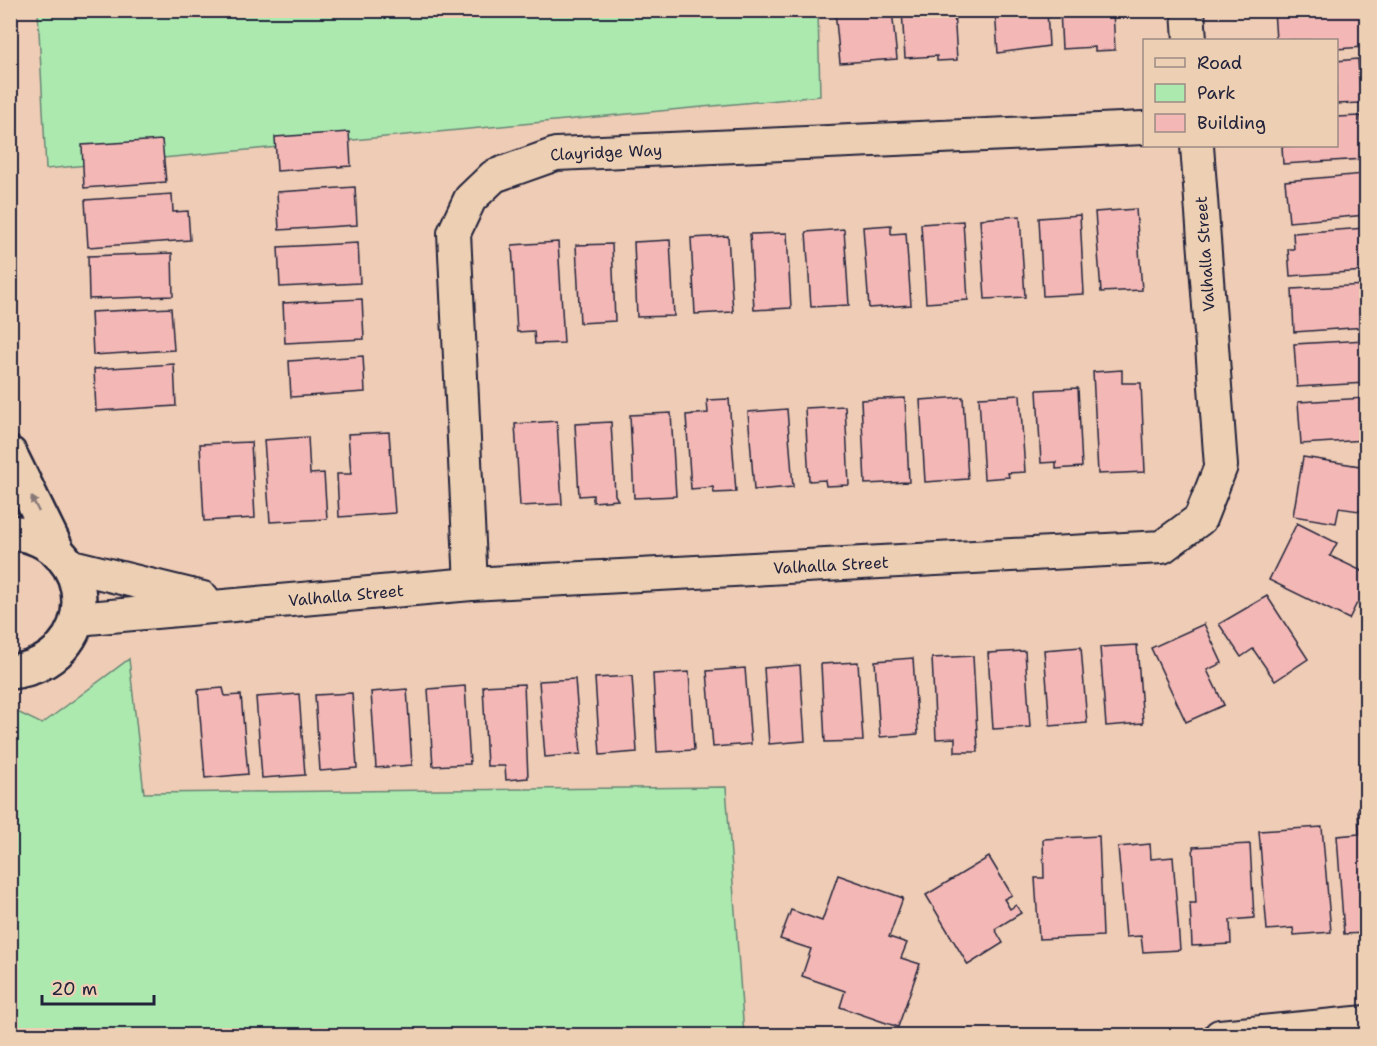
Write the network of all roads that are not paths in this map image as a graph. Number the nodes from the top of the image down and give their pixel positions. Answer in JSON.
{"nodes":[{"id":1,"x":1188,"y":10,"type":"edge"},
{"id":2,"x":1190,"y":39,"type":"edge"},
{"id":3,"x":1143,"y":128,"type":"edge"},
{"id":4,"x":1197,"y":147,"type":"edge"},
{"id":5,"x":10,"y":454,"type":"edge"},
{"id":6,"x":10,"y":532,"type":"edge"},
{"id":7,"x":64,"y":560,"type":"junction"},
{"id":8,"x":471,"y":584,"type":"junction"},
{"id":9,"x":230,"y":604,"type":"junction"},
{"id":10,"x":77,"y":619,"type":"junction"},
{"id":11,"x":10,"y":672,"type":"edge"},
{"id":12,"x":1366,"y":1022,"type":"edge"},
{"id":13,"x":1220,"y":1035,"type":"edge"}],
"edges":[{"from":1,"to":2,"type":"street"},
{"from":3,"to":8,"type":"street","name":"Clayridge Way"},
{"from":4,"to":8,"type":"street","name":"Valhalla Street"},
{"from":7,"to":5,"type":"street","one_way":true},
{"from":6,"to":7,"type":"street"},
{"from":7,"to":9,"type":"street"},
{"from":7,"to":10,"type":"street"},
{"from":8,"to":9,"type":"street","name":"Valhalla Street"},
{"from":9,"to":10,"type":"street","name":"Valhalla Street"},
{"from":10,"to":11,"type":"street"},
{"from":12,"to":13,"type":"street"}]}
